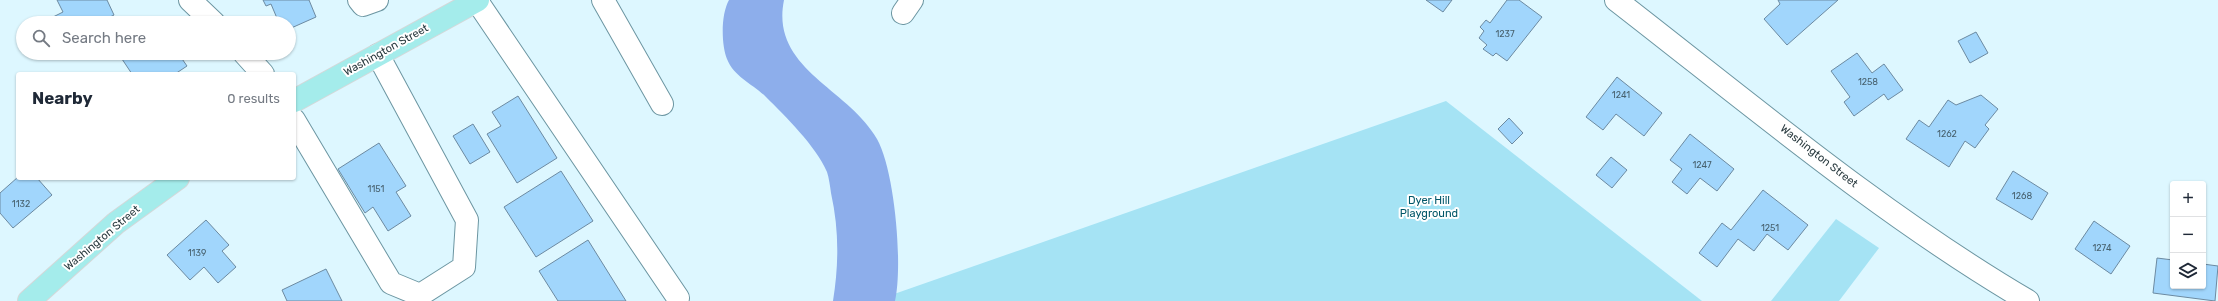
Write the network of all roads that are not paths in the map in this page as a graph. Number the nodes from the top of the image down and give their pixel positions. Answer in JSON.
{"nodes":[{"id":1,"x":190,"y":0,"type":"edge"},
{"id":2,"x":359,"y":0,"type":"edge"},
{"id":3,"x":377,"y":0,"type":"edge"},
{"id":4,"x":477,"y":0,"type":"edge"},
{"id":5,"x":603,"y":0,"type":"edge"},
{"id":6,"x":1616,"y":0,"type":"edge"},
{"id":7,"x":207,"y":16,"type":"edge"},
{"id":8,"x":378,"y":55,"type":"junction"},
{"id":9,"x":250,"y":60,"type":"edge"},
{"id":10,"x":261,"y":72,"type":"edge"},
{"id":11,"x":296,"y":99,"type":"edge"},
{"id":12,"x":662,"y":104,"type":"dead end"},
{"id":13,"x":296,"y":123,"type":"edge"},
{"id":14,"x":175,"y":180,"type":"edge"},
{"id":15,"x":678,"y":298,"type":"dead end"},
{"id":16,"x":29,"y":301,"type":"edge"},
{"id":17,"x":2028,"y":301,"type":"edge"}],
"edges":[{"from":1,"to":7,"type":"street"},
{"from":2,"to":3,"type":"street"},
{"from":4,"to":8,"type":"main road","name":"Washington Street"},
{"from":4,"to":15,"type":"street"},
{"from":5,"to":12,"type":"street"},
{"from":6,"to":17,"type":"street","name":"Washington Street"},
{"from":8,"to":11,"type":"main road","name":"Washington Street"},
{"from":8,"to":13,"type":"street"},
{"from":9,"to":10,"type":"street"},
{"from":14,"to":16,"type":"main road","name":"Washington Street"}]}
